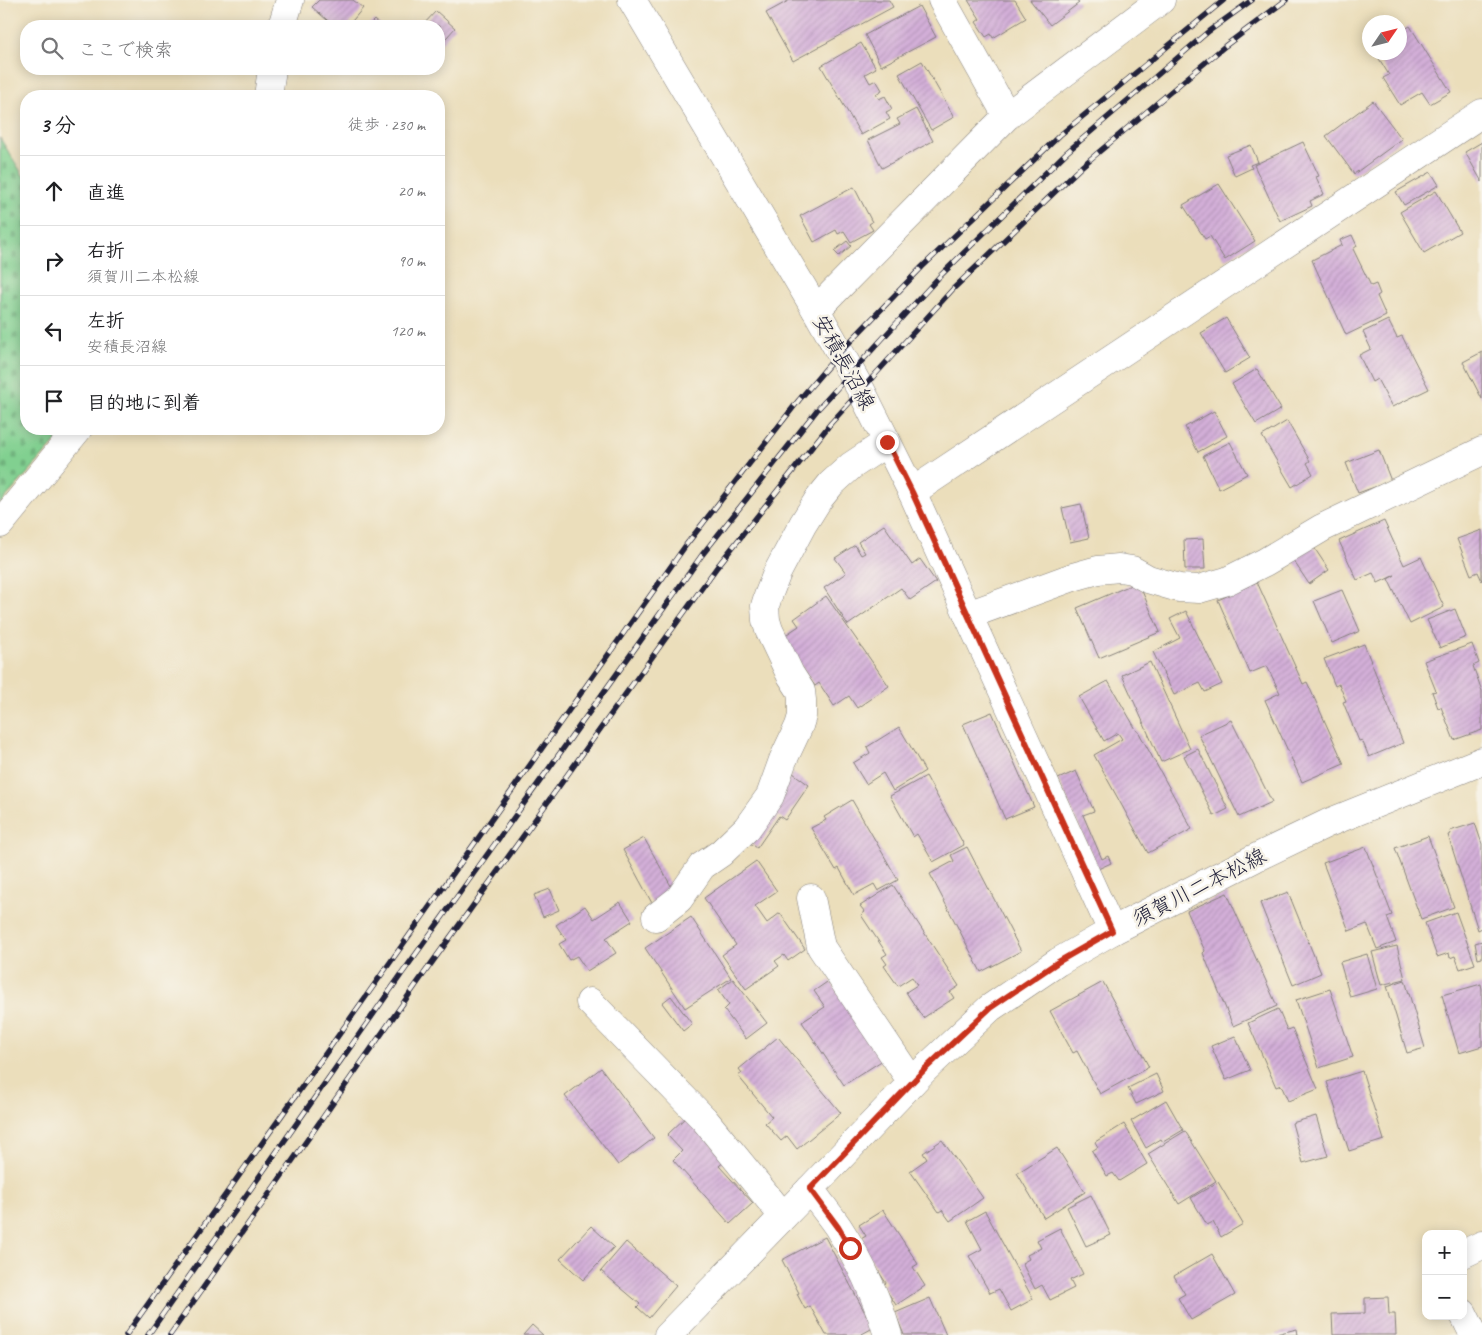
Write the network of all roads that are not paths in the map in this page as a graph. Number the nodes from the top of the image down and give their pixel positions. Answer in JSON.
{"nodes":[{"id":1,"x":290,"y":0,"type":"edge"},
{"id":2,"x":632,"y":0,"type":"edge"},
{"id":3,"x":942,"y":0,"type":"edge"},
{"id":4,"x":1161,"y":0,"type":"edge"},
{"id":5,"x":284,"y":20,"type":"edge"},
{"id":6,"x":271,"y":75,"type":"edge"},
{"id":7,"x":269,"y":90,"type":"edge"},
{"id":8,"x":1482,"y":113,"type":"edge"},
{"id":9,"x":1007,"y":116,"type":"junction"},
{"id":10,"x":816,"y":310,"type":"junction"},
{"id":11,"x":73,"y":435,"type":"edge"},
{"id":12,"x":887,"y":442,"type":"junction"},
{"id":13,"x":1482,"y":451,"type":"edge"},
{"id":14,"x":912,"y":492,"type":"junction"},
{"id":15,"x":0,"y":524,"type":"edge"},
{"id":16,"x":968,"y":616,"type":"junction"},
{"id":17,"x":1482,"y":761,"type":"edge"},
{"id":18,"x":811,"y":898,"type":"dead end"},
{"id":19,"x":656,"y":917,"type":"dead end"},
{"id":20,"x":1112,"y":931,"type":"junction"},
{"id":21,"x":590,"y":1002,"type":"dead end"},
{"id":22,"x":912,"y":1082,"type":"junction"},
{"id":23,"x":810,"y":1189,"type":"junction"},
{"id":24,"x":784,"y":1216,"type":"junction"},
{"id":25,"x":1482,"y":1245,"type":"edge"},
{"id":26,"x":1467,"y":1252,"type":"edge"},
{"id":27,"x":1466,"y":1320,"type":"edge"},
{"id":28,"x":668,"y":1335,"type":"edge"},
{"id":29,"x":888,"y":1335,"type":"edge"},
{"id":30,"x":1474,"y":1335,"type":"edge"}],
"edges":[{"from":1,"to":5,"type":"street"},
{"from":2,"to":10,"type":"street","name":"安積長沼線"},
{"from":3,"to":9,"type":"street"},
{"from":4,"to":9,"type":"street"},
{"from":6,"to":7,"type":"street"},
{"from":8,"to":14,"type":"street"},
{"from":9,"to":10,"type":"street"},
{"from":10,"to":12,"type":"street","name":"安積長沼線"},
{"from":11,"to":15,"type":"street"},
{"from":12,"to":14,"type":"street","name":"安積長沼線"},
{"from":12,"to":19,"type":"street"},
{"from":13,"to":16,"type":"street"},
{"from":14,"to":16,"type":"street","name":"安積長沼線"},
{"from":16,"to":20,"type":"street","name":"安積長沼線"},
{"from":17,"to":20,"type":"street","name":"須賀川二本松線"},
{"from":18,"to":22,"type":"street"},
{"from":20,"to":22,"type":"street","name":"須賀川二本松線"},
{"from":21,"to":24,"type":"street"},
{"from":22,"to":23,"type":"street","name":"須賀川二本松線"},
{"from":23,"to":24,"type":"street","name":"須賀川二本松線"},
{"from":23,"to":29,"type":"street"},
{"from":24,"to":28,"type":"street","name":"須賀川二本松線"},
{"from":25,"to":26,"type":"street"},
{"from":27,"to":30,"type":"street"}]}
